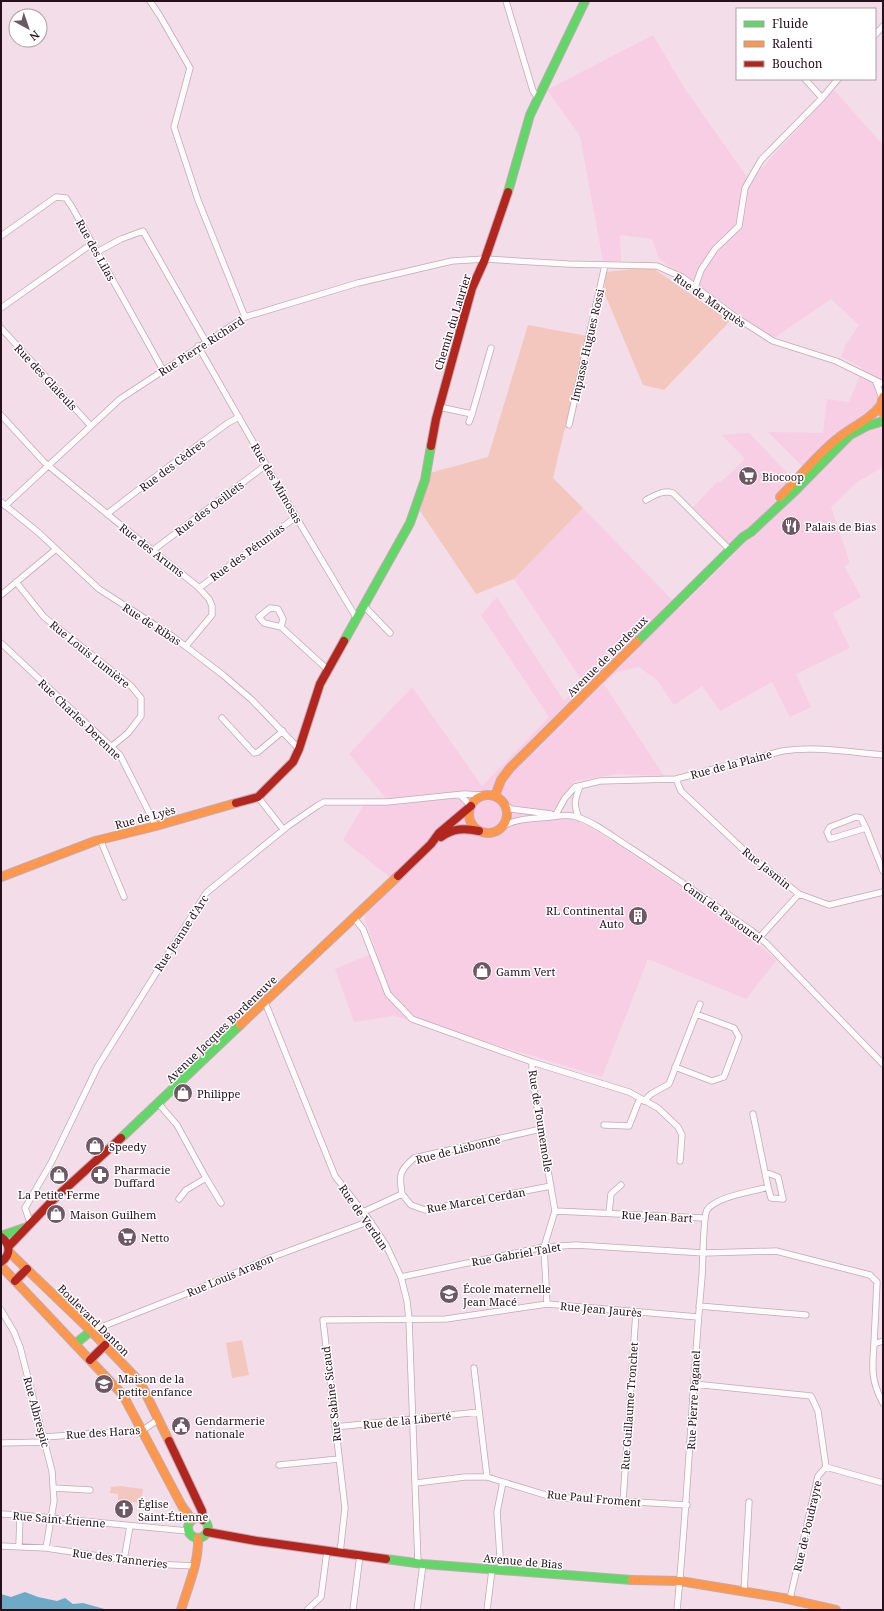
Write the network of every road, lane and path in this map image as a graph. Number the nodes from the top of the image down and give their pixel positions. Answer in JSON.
{"nodes":[{"id":1,"x":150,"y":1,"type":"edge"},
{"id":2,"x":506,"y":1,"type":"edge"},
{"id":3,"x":585,"y":1,"type":"edge"},
{"id":4,"x":806,"y":80,"type":"edge"},
{"id":5,"x":837,"y":80,"type":"edge"},
{"id":6,"x":538,"y":98,"type":"junction"},
{"id":7,"x":822,"y":98,"type":"junction"},
{"id":8,"x":1,"y":236,"type":"edge"},
{"id":9,"x":92,"y":243,"type":"junction"},
{"id":10,"x":97,"y":252,"type":"junction"},
{"id":11,"x":485,"y":260,"type":"junction"},
{"id":12,"x":605,"y":265,"type":"junction"},
{"id":13,"x":695,"y":287,"type":"junction"},
{"id":14,"x":1,"y":308,"type":"edge"},
{"id":15,"x":245,"y":316,"type":"junction"},
{"id":16,"x":1,"y":328,"type":"edge"},
{"id":17,"x":206,"y":342,"type":"junction"},
{"id":18,"x":198,"y":346,"type":"junction"},
{"id":19,"x":492,"y":348,"type":"dead end"},
{"id":20,"x":163,"y":370,"type":"junction"},
{"id":21,"x":876,"y":382,"type":"junction"},
{"id":22,"x":883,"y":384,"type":"edge"},
{"id":23,"x":882,"y":400,"type":"edge"},
{"id":24,"x":439,"y":407,"type":"junction"},
{"id":25,"x":883,"y":413,"type":"edge"},
{"id":26,"x":472,"y":414,"type":"junction"},
{"id":27,"x":1,"y":415,"type":"edge"},
{"id":28,"x":239,"y":417,"type":"junction"},
{"id":29,"x":883,"y":421,"type":"edge"},
{"id":30,"x":469,"y":422,"type":"dead end"},
{"id":31,"x":569,"y":425,"type":"dead end"},
{"id":32,"x":91,"y":426,"type":"junction"},
{"id":33,"x":819,"y":457,"type":"junction"},
{"id":34,"x":266,"y":465,"type":"junction"},
{"id":35,"x":50,"y":466,"type":"junction"},
{"id":36,"x":797,"y":488,"type":"junction"},
{"id":37,"x":646,"y":500,"type":"dead end"},
{"id":38,"x":3,"y":504,"type":"edge"},
{"id":39,"x":107,"y":514,"type":"junction"},
{"id":40,"x":296,"y":517,"type":"junction"},
{"id":41,"x":743,"y":537,"type":"junction"},
{"id":42,"x":56,"y":549,"type":"junction"},
{"id":43,"x":730,"y":550,"type":"junction"},
{"id":44,"x":152,"y":551,"type":"junction"},
{"id":45,"x":16,"y":582,"type":"junction"},
{"id":46,"x":199,"y":588,"type":"junction"},
{"id":47,"x":1,"y":595,"type":"edge"},
{"id":48,"x":364,"y":606,"type":"junction"},
{"id":49,"x":357,"y":619,"type":"junction"},
{"id":50,"x":281,"y":627,"type":"dead end"},
{"id":51,"x":390,"y":633,"type":"dead end"},
{"id":52,"x":1,"y":643,"type":"edge"},
{"id":53,"x":186,"y":646,"type":"junction"},
{"id":54,"x":328,"y":670,"type":"junction"},
{"id":55,"x":222,"y":718,"type":"dead end"},
{"id":56,"x":282,"y":731,"type":"junction"},
{"id":57,"x":112,"y":747,"type":"junction"},
{"id":58,"x":299,"y":749,"type":"junction"},
{"id":59,"x":883,"y":755,"type":"edge"},
{"id":60,"x":676,"y":779,"type":"junction"},
{"id":61,"x":580,"y":786,"type":"junction"},
{"id":62,"x":460,"y":795,"type":"junction"},
{"id":63,"x":483,"y":795,"type":"junction"},
{"id":64,"x":495,"y":796,"type":"junction"},
{"id":65,"x":258,"y":797,"type":"junction"},
{"id":66,"x":505,"y":805,"type":"junction"},
{"id":67,"x":470,"y":806,"type":"junction"},
{"id":68,"x":556,"y":816,"type":"junction"},
{"id":69,"x":579,"y":818,"type":"junction"},
{"id":70,"x":156,"y":826,"type":"junction"},
{"id":71,"x":503,"y":826,"type":"junction"},
{"id":72,"x":866,"y":828,"type":"junction"},
{"id":73,"x":283,"y":829,"type":"junction"},
{"id":74,"x":481,"y":831,"type":"junction"},
{"id":75,"x":100,"y":839,"type":"junction"},
{"id":76,"x":431,"y":844,"type":"junction"},
{"id":77,"x":883,"y":871,"type":"edge"},
{"id":78,"x":1,"y":877,"type":"edge"},
{"id":79,"x":883,"y":892,"type":"edge"},
{"id":80,"x":799,"y":894,"type":"junction"},
{"id":81,"x":124,"y":897,"type":"dead end"},
{"id":82,"x":354,"y":918,"type":"junction"},
{"id":83,"x":759,"y":938,"type":"junction"},
{"id":84,"x":265,"y":1002,"type":"junction"},
{"id":85,"x":700,"y":1004,"type":"dead end"},
{"id":86,"x":696,"y":1014,"type":"junction"},
{"id":87,"x":532,"y":1062,"type":"junction"},
{"id":88,"x":883,"y":1064,"type":"edge"},
{"id":89,"x":675,"y":1067,"type":"junction"},
{"id":90,"x":642,"y":1100,"type":"junction"},
{"id":91,"x":158,"y":1103,"type":"junction"},
{"id":92,"x":753,"y":1114,"type":"dead end"},
{"id":93,"x":604,"y":1125,"type":"dead end"},
{"id":94,"x":541,"y":1129,"type":"junction"},
{"id":95,"x":680,"y":1160,"type":"dead end"},
{"id":96,"x":765,"y":1172,"type":"junction"},
{"id":97,"x":206,"y":1178,"type":"junction"},
{"id":98,"x":551,"y":1186,"type":"junction"},
{"id":99,"x":621,"y":1186,"type":"dead end"},
{"id":100,"x":768,"y":1187,"type":"junction"},
{"id":101,"x":402,"y":1194,"type":"junction"},
{"id":102,"x":179,"y":1199,"type":"dead end"},
{"id":103,"x":221,"y":1203,"type":"dead end"},
{"id":104,"x":556,"y":1210,"type":"junction"},
{"id":105,"x":363,"y":1212,"type":"junction"},
{"id":106,"x":610,"y":1213,"type":"junction"},
{"id":107,"x":704,"y":1218,"type":"junction"},
{"id":108,"x":370,"y":1221,"type":"junction"},
{"id":109,"x":27,"y":1225,"type":"junction"},
{"id":110,"x":1,"y":1236,"type":"edge"},
{"id":111,"x":544,"y":1247,"type":"junction"},
{"id":112,"x":9,"y":1249,"type":"junction"},
{"id":113,"x":704,"y":1254,"type":"junction"},
{"id":114,"x":1,"y":1262,"type":"edge"},
{"id":115,"x":1,"y":1266,"type":"edge"},
{"id":116,"x":27,"y":1269,"type":"junction"},
{"id":117,"x":401,"y":1277,"type":"junction"},
{"id":118,"x":15,"y":1281,"type":"junction"},
{"id":119,"x":547,"y":1304,"type":"junction"},
{"id":120,"x":699,"y":1306,"type":"junction"},
{"id":121,"x":1,"y":1310,"type":"edge"},
{"id":122,"x":636,"y":1312,"type":"junction"},
{"id":123,"x":806,"y":1315,"type":"dead end"},
{"id":124,"x":698,"y":1316,"type":"junction"},
{"id":125,"x":409,"y":1320,"type":"junction"},
{"id":126,"x":91,"y":1331,"type":"junction"},
{"id":127,"x":883,"y":1342,"type":"edge"},
{"id":128,"x":75,"y":1344,"type":"junction"},
{"id":129,"x":874,"y":1344,"type":"junction"},
{"id":130,"x":105,"y":1345,"type":"junction"},
{"id":131,"x":90,"y":1360,"type":"junction"},
{"id":132,"x":474,"y":1368,"type":"dead end"},
{"id":133,"x":694,"y":1384,"type":"junction"},
{"id":134,"x":883,"y":1403,"type":"edge"},
{"id":135,"x":479,"y":1412,"type":"junction"},
{"id":136,"x":159,"y":1419,"type":"junction"},
{"id":137,"x":414,"y":1420,"type":"junction"},
{"id":138,"x":335,"y":1427,"type":"junction"},
{"id":139,"x":143,"y":1430,"type":"junction"},
{"id":140,"x":44,"y":1439,"type":"junction"},
{"id":141,"x":1,"y":1443,"type":"edge"},
{"id":142,"x":339,"y":1459,"type":"junction"},
{"id":143,"x":279,"y":1465,"type":"dead end"},
{"id":144,"x":826,"y":1467,"type":"junction"},
{"id":145,"x":486,"y":1477,"type":"junction"},
{"id":146,"x":503,"y":1482,"type":"junction"},
{"id":147,"x":416,"y":1483,"type":"junction"},
{"id":148,"x":883,"y":1483,"type":"edge"},
{"id":149,"x":53,"y":1488,"type":"junction"},
{"id":150,"x":90,"y":1490,"type":"dead end"},
{"id":151,"x":623,"y":1501,"type":"junction"},
{"id":152,"x":749,"y":1502,"type":"dead end"},
{"id":153,"x":687,"y":1505,"type":"junction"},
{"id":154,"x":1,"y":1514,"type":"edge"},
{"id":155,"x":20,"y":1515,"type":"junction"},
{"id":156,"x":50,"y":1518,"type":"junction"},
{"id":157,"x":192,"y":1520,"type":"junction"},
{"id":158,"x":204,"y":1520,"type":"junction"},
{"id":159,"x":130,"y":1526,"type":"junction"},
{"id":160,"x":188,"y":1531,"type":"junction"},
{"id":161,"x":207,"y":1532,"type":"junction"},
{"id":162,"x":198,"y":1538,"type":"junction"},
{"id":163,"x":1,"y":1546,"type":"edge"},
{"id":164,"x":19,"y":1546,"type":"junction"},
{"id":165,"x":46,"y":1548,"type":"junction"},
{"id":166,"x":327,"y":1551,"type":"junction"},
{"id":167,"x":340,"y":1553,"type":"junction"},
{"id":168,"x":360,"y":1555,"type":"junction"},
{"id":169,"x":124,"y":1560,"type":"junction"},
{"id":170,"x":420,"y":1564,"type":"junction"},
{"id":171,"x":194,"y":1566,"type":"junction"},
{"id":172,"x":492,"y":1570,"type":"junction"},
{"id":173,"x":501,"y":1570,"type":"junction"},
{"id":174,"x":680,"y":1582,"type":"junction"},
{"id":175,"x":744,"y":1592,"type":"junction"},
{"id":176,"x":790,"y":1599,"type":"junction"},
{"id":177,"x":181,"y":1610,"type":"edge"},
{"id":178,"x":307,"y":1610,"type":"edge"},
{"id":179,"x":353,"y":1610,"type":"edge"},
{"id":180,"x":417,"y":1610,"type":"edge"},
{"id":181,"x":487,"y":1610,"type":"edge"},
{"id":182,"x":677,"y":1610,"type":"edge"},
{"id":183,"x":836,"y":1610,"type":"edge"}],
"edges":[{"from":1,"to":15,"type":"street"},
{"from":2,"to":6,"type":"street"},
{"from":3,"to":6,"type":"main road","name":"Chemin du Laurier"},
{"from":4,"to":7,"type":"street"},
{"from":5,"to":7,"type":"street"},
{"from":6,"to":11,"type":"main road","name":"Chemin du Laurier"},
{"from":7,"to":13,"type":"street"},
{"from":8,"to":9,"type":"street","name":"Rue des Lilas"},
{"from":9,"to":10,"type":"street","name":"Rue des Lilas"},
{"from":9,"to":14,"type":"street"},
{"from":10,"to":17,"type":"street"},
{"from":10,"to":20,"type":"street","name":"Rue des Lilas"},
{"from":11,"to":12,"type":"street","name":"Rue de Marquès"},
{"from":11,"to":15,"type":"street","name":"Rue Pierre Richard"},
{"from":11,"to":24,"type":"main road","name":"Chemin du Laurier"},
{"from":12,"to":13,"type":"street","name":"Rue de Marquès"},
{"from":12,"to":31,"type":"street","name":"Impasse Hugues Rossi"},
{"from":13,"to":21,"type":"street","name":"Rue de Marquès"},
{"from":15,"to":17,"type":"street","name":"Rue Pierre Richard"},
{"from":16,"to":32,"type":"street","name":"Rue des Glaïeuls"},
{"from":17,"to":18,"type":"street","name":"Rue Pierre Richard"},
{"from":18,"to":20,"type":"street","name":"Rue Pierre Richard"},
{"from":18,"to":28,"type":"street","name":"Rue des Mimosas"},
{"from":19,"to":26,"type":"street"},
{"from":20,"to":32,"type":"street","name":"Rue Pierre Richard"},
{"from":21,"to":22,"type":"street","name":"Rue de Marquès"},
{"from":21,"to":23,"type":"street"},
{"from":23,"to":25,"type":"main road"},
{"from":23,"to":33,"type":"main road","name":"Avenue de Bordeaux"},
{"from":24,"to":26,"type":"street"},
{"from":24,"to":48,"type":"main road","name":"Chemin du Laurier"},
{"from":26,"to":30,"type":"street"},
{"from":27,"to":35,"type":"street"},
{"from":28,"to":34,"type":"street","name":"Rue des Mimosas"},
{"from":28,"to":39,"type":"street","name":"Rue des Cèdres"},
{"from":29,"to":36,"type":"main road","name":"Avenue de Bordeaux"},
{"from":32,"to":35,"type":"street","name":"Rue Pierre Richard"},
{"from":33,"to":36,"type":"main road"},
{"from":33,"to":41,"type":"main road","name":"Avenue de Bordeaux"},
{"from":34,"to":40,"type":"street","name":"Rue des Mimosas"},
{"from":34,"to":44,"type":"street","name":"Rue des Oeillets"},
{"from":35,"to":38,"type":"street","name":"Rue Pierre Richard"},
{"from":35,"to":39,"type":"street","name":"Rue des Arums"},
{"from":36,"to":41,"type":"main road","name":"Avenue de Bordeaux"},
{"from":37,"to":43,"type":"street"},
{"from":38,"to":42,"type":"street","name":"Rue de Ribas"},
{"from":39,"to":44,"type":"street","name":"Rue des Arums"},
{"from":40,"to":46,"type":"street","name":"Rue des Pétunias"},
{"from":40,"to":49,"type":"street","name":"Rue des Mimosas"},
{"from":41,"to":43,"type":"main road","name":"Avenue de Bordeaux"},
{"from":42,"to":45,"type":"street"},
{"from":42,"to":53,"type":"street","name":"Rue de Ribas"},
{"from":43,"to":64,"type":"main road","name":"Avenue de Bordeaux"},
{"from":44,"to":46,"type":"street","name":"Rue des Arums"},
{"from":45,"to":47,"type":"street"},
{"from":45,"to":57,"type":"street","name":"Rue Louis Lumière"},
{"from":46,"to":53,"type":"street","name":"Rue des Arums"},
{"from":48,"to":49,"type":"main road","name":"Chemin du Laurier"},
{"from":48,"to":51,"type":"street"},
{"from":49,"to":54,"type":"main road","name":"Chemin du Laurier"},
{"from":50,"to":54,"type":"street"},
{"from":52,"to":57,"type":"street","name":"Rue Charles Derenne"},
{"from":53,"to":56,"type":"street","name":"Rue de Ribas"},
{"from":54,"to":58,"type":"main road","name":"Chemin du Laurier"},
{"from":55,"to":56,"type":"street"},
{"from":56,"to":58,"type":"street","name":"Rue de Ribas"},
{"from":57,"to":70,"type":"street","name":"Rue Charles Derenne"},
{"from":58,"to":65,"type":"main road","name":"Chemin du Laurier"},
{"from":59,"to":60,"type":"street","name":"Rue de la Plaine"},
{"from":60,"to":61,"type":"street","name":"Rue de la Plaine"},
{"from":60,"to":80,"type":"street","name":"Rue Jasmin"},
{"from":61,"to":68,"type":"street"},
{"from":61,"to":69,"type":"street"},
{"from":62,"to":63,"type":"street","name":"Rue Jeanne d'Arc"},
{"from":62,"to":67,"type":"street"},
{"from":62,"to":73,"type":"street","name":"Rue Jeanne d'Arc"},
{"from":63,"to":64,"type":"main road"},
{"from":63,"to":67,"type":"main road"},
{"from":64,"to":66,"type":"main road"},
{"from":65,"to":70,"type":"main road","name":"Rue de Lyès"},
{"from":65,"to":73,"type":"street"},
{"from":66,"to":68,"type":"street","name":"Cami de Pastourel"},
{"from":66,"to":71,"type":"main road"},
{"from":67,"to":74,"type":"main road"},
{"from":67,"to":76,"type":"main road","name":"Avenue Jacques Bordeneuve"},
{"from":68,"to":69,"type":"street","name":"Cami de Pastourel"},
{"from":68,"to":71,"type":"street","name":"Cami de Pastourel"},
{"from":69,"to":83,"type":"street","name":"Cami de Pastourel"},
{"from":70,"to":75,"type":"main road","name":"Rue de Lyès"},
{"from":71,"to":74,"type":"main road"},
{"from":72,"to":72,"type":"street"},
{"from":72,"to":77,"type":"street"},
{"from":73,"to":109,"type":"street","name":"Rue Jeanne d'Arc"},
{"from":74,"to":76,"type":"main road","name":"Avenue Jacques Bordeneuve"},
{"from":75,"to":78,"type":"main road","name":"Rue de Lyès"},
{"from":75,"to":81,"type":"street"},
{"from":76,"to":82,"type":"main road","name":"Avenue Jacques Bordeneuve"},
{"from":79,"to":80,"type":"street","name":"Rue Jasmin"},
{"from":80,"to":83,"type":"street"},
{"from":82,"to":84,"type":"main road","name":"Avenue Jacques Bordeneuve"},
{"from":82,"to":87,"type":"street","name":"Rue de Toumemolle"},
{"from":83,"to":88,"type":"street","name":"Cami de Pastourel"},
{"from":84,"to":91,"type":"main road","name":"Avenue Jacques Bordeneuve"},
{"from":84,"to":105,"type":"street","name":"Rue de Verdun"},
{"from":85,"to":86,"type":"street"},
{"from":86,"to":89,"type":"street"},
{"from":86,"to":89,"type":"street"},
{"from":87,"to":90,"type":"street"},
{"from":87,"to":94,"type":"street","name":"Rue de Toumemolle"},
{"from":89,"to":90,"type":"street"},
{"from":90,"to":93,"type":"street"},
{"from":90,"to":95,"type":"street"},
{"from":91,"to":97,"type":"street"},
{"from":91,"to":109,"type":"main road","name":"Avenue Jacques Bordeneuve"},
{"from":92,"to":96,"type":"street"},
{"from":94,"to":98,"type":"street","name":"Rue de Toumemolle"},
{"from":94,"to":101,"type":"street","name":"Rue de Lisbonne"},
{"from":96,"to":100,"type":"street"},
{"from":96,"to":100,"type":"street"},
{"from":97,"to":102,"type":"street"},
{"from":97,"to":103,"type":"street"},
{"from":98,"to":101,"type":"street","name":"Rue Marcel Cerdan"},
{"from":98,"to":104,"type":"street","name":"Rue de Toumemolle"},
{"from":99,"to":106,"type":"street","name":"Rue Jean Bart"},
{"from":100,"to":107,"type":"street"},
{"from":101,"to":105,"type":"street"},
{"from":104,"to":106,"type":"street","name":"Rue Jean Bart"},
{"from":104,"to":111,"type":"street","name":"Rue de Toumemolle"},
{"from":105,"to":108,"type":"street","name":"Rue de Verdun"},
{"from":106,"to":107,"type":"street","name":"Rue Jean Bart"},
{"from":107,"to":113,"type":"street","name":"Rue Pierre Paganel"},
{"from":108,"to":117,"type":"street","name":"Rue de Verdun"},
{"from":108,"to":126,"type":"street","name":"Rue Louis Aragon"},
{"from":109,"to":110,"type":"main road"},
{"from":109,"to":112,"type":"main road","name":"Avenue Jacques Bordeneuve"},
{"from":110,"to":112,"type":"main road","name":"Boulevard Danton"},
{"from":111,"to":113,"type":"street","name":"Rue Gabriel Talet"},
{"from":111,"to":117,"type":"street","name":"Rue Gabriel Talet"},
{"from":111,"to":119,"type":"street","name":"Rue de Toumemolle"},
{"from":112,"to":114,"type":"main road","name":"Avenue Jacques Bordeneuve"},
{"from":112,"to":116,"type":"main road","name":"Boulevard Danton"},
{"from":113,"to":120,"type":"street","name":"Rue Pierre Paganel"},
{"from":113,"to":129,"type":"street","name":"Rue Gabriel Talet"},
{"from":115,"to":118,"type":"main road"},
{"from":116,"to":118,"type":"main road"},
{"from":116,"to":126,"type":"main road","name":"Boulevard Danton"},
{"from":117,"to":125,"type":"street","name":"Rue de Verdun"},
{"from":118,"to":128,"type":"main road"},
{"from":119,"to":122,"type":"street","name":"Rue Jean Jaurès"},
{"from":119,"to":125,"type":"street","name":"Rue Jean Jaurès"},
{"from":120,"to":123,"type":"street"},
{"from":120,"to":124,"type":"street","name":"Rue Pierre Paganel"},
{"from":121,"to":140,"type":"street","name":"Rue Albrespic"},
{"from":122,"to":124,"type":"street","name":"Rue Jean Jaurès"},
{"from":122,"to":151,"type":"street","name":"Rue Guillaume Tronchet"},
{"from":124,"to":133,"type":"street","name":"Rue Pierre Paganel"},
{"from":125,"to":137,"type":"street","name":"Rue de Verdun"},
{"from":125,"to":138,"type":"street","name":"Rue Sabine Sicaud"},
{"from":126,"to":128,"type":"main road"},
{"from":126,"to":130,"type":"main road","name":"Boulevard Danton"},
{"from":127,"to":129,"type":"street"},
{"from":128,"to":131,"type":"main road"},
{"from":129,"to":134,"type":"street","name":"Rue Gabriel Talet"},
{"from":130,"to":131,"type":"main road"},
{"from":130,"to":136,"type":"main road","name":"Boulevard Danton"},
{"from":131,"to":139,"type":"main road"},
{"from":132,"to":135,"type":"street"},
{"from":133,"to":144,"type":"street"},
{"from":133,"to":153,"type":"street","name":"Rue Pierre Paganel"},
{"from":135,"to":137,"type":"street","name":"Rue de la Liberté"},
{"from":135,"to":145,"type":"street"},
{"from":136,"to":139,"type":"street","name":"Rue des Haras"},
{"from":136,"to":158,"type":"main road","name":"Boulevard Danton"},
{"from":137,"to":138,"type":"street","name":"Rue de la Liberté"},
{"from":137,"to":147,"type":"street","name":"Rue de Verdun"},
{"from":138,"to":142,"type":"street","name":"Rue Sabine Sicaud"},
{"from":139,"to":140,"type":"street","name":"Rue des Haras"},
{"from":139,"to":157,"type":"main road"},
{"from":140,"to":141,"type":"street","name":"Rue des Haras"},
{"from":140,"to":149,"type":"street","name":"Rue Albrespic"},
{"from":142,"to":143,"type":"street"},
{"from":142,"to":167,"type":"street","name":"Rue Sabine Sicaud"},
{"from":144,"to":148,"type":"street","name":"Rue de Poudrayre"},
{"from":144,"to":176,"type":"street","name":"Rue de Poudrayre"},
{"from":145,"to":146,"type":"street","name":"Rue Paul Froment"},
{"from":145,"to":147,"type":"street"},
{"from":146,"to":151,"type":"street","name":"Rue Paul Froment"},
{"from":146,"to":173,"type":"street"},
{"from":147,"to":170,"type":"street","name":"Rue de Verdun"},
{"from":149,"to":150,"type":"street"},
{"from":149,"to":156,"type":"street","name":"Rue Albrespic"},
{"from":151,"to":153,"type":"street","name":"Rue Paul Froment"},
{"from":152,"to":175,"type":"street"},
{"from":153,"to":174,"type":"street","name":"Rue Pierre Paganel"},
{"from":154,"to":155,"type":"street","name":"Rue Saint-Étienne"},
{"from":155,"to":156,"type":"street","name":"Rue Saint-Étienne"},
{"from":155,"to":164,"type":"street"},
{"from":156,"to":159,"type":"street","name":"Rue Saint-Étienne"},
{"from":156,"to":165,"type":"street","name":"Rue Albrespic"},
{"from":157,"to":158,"type":"main road"},
{"from":157,"to":160,"type":"main road"},
{"from":158,"to":161,"type":"main road"},
{"from":159,"to":160,"type":"street","name":"Rue Saint-Étienne"},
{"from":159,"to":169,"type":"street"},
{"from":160,"to":162,"type":"main road"},
{"from":161,"to":162,"type":"main road"},
{"from":161,"to":166,"type":"main road","name":"Avenue de Bias"},
{"from":162,"to":171,"type":"main road"},
{"from":163,"to":164,"type":"street","name":"Rue des Tanneries"},
{"from":164,"to":165,"type":"street","name":"Rue des Tanneries"},
{"from":165,"to":169,"type":"street","name":"Rue des Tanneries"},
{"from":166,"to":167,"type":"main road","name":"Avenue de Bias"},
{"from":166,"to":178,"type":"street"},
{"from":167,"to":168,"type":"main road","name":"Avenue de Bias"},
{"from":168,"to":170,"type":"main road","name":"Avenue de Bias"},
{"from":168,"to":179,"type":"street"},
{"from":169,"to":171,"type":"street","name":"Rue des Tanneries"},
{"from":170,"to":172,"type":"main road","name":"Avenue de Bias"},
{"from":170,"to":180,"type":"street","name":"Rue de Verdun"},
{"from":171,"to":177,"type":"main road"},
{"from":172,"to":173,"type":"main road","name":"Avenue de Bias"},
{"from":172,"to":181,"type":"street"},
{"from":173,"to":174,"type":"main road","name":"Avenue de Bias"},
{"from":174,"to":175,"type":"main road","name":"Avenue de Bias"},
{"from":174,"to":182,"type":"street","name":"Rue Pierre Paganel"},
{"from":175,"to":176,"type":"main road","name":"Avenue de Bias"},
{"from":176,"to":183,"type":"main road","name":"Avenue de Bias"}]}
